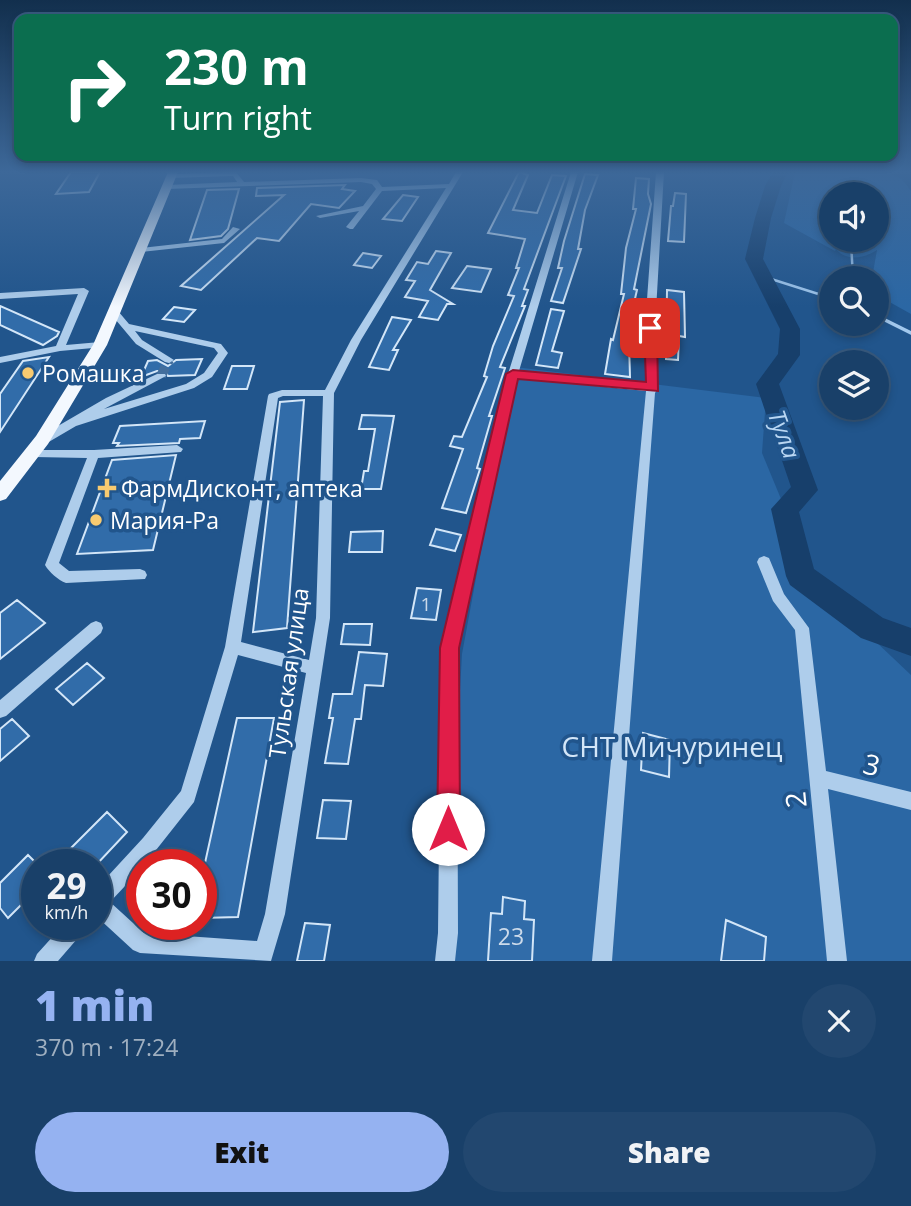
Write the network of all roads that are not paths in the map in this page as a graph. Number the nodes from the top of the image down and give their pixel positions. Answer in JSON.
{"nodes":[{"id":1,"x":155,"y":217,"type":"edge"},
{"id":2,"x":357,"y":217,"type":"edge"},
{"id":3,"x":432,"y":217,"type":"edge"},
{"id":4,"x":561,"y":217,"type":"edge"},
{"id":5,"x":657,"y":217,"type":"edge"},
{"id":6,"x":350,"y":227,"type":"dead end"},
{"id":7,"x":236,"y":229,"type":"dead end"},
{"id":8,"x":141,"y":250,"type":"junction"},
{"id":9,"x":0,"y":296,"type":"edge"},
{"id":10,"x":115,"y":313,"type":"junction"},
{"id":11,"x":126,"y":326,"type":"junction"},
{"id":12,"x":100,"y":345,"type":"junction"},
{"id":13,"x":61,"y":348,"type":"junction"},
{"id":14,"x":0,"y":360,"type":"edge"},
{"id":15,"x":169,"y":360,"type":"dead end"},
{"id":16,"x":513,"y":374,"type":"junction"},
{"id":17,"x":161,"y":376,"type":"tunnel mouth"},
{"id":18,"x":653,"y":387,"type":"junction"},
{"id":19,"x":329,"y":393,"type":"junction"},
{"id":20,"x":69,"y":424,"type":"junction"},
{"id":21,"x":38,"y":446,"type":"junction"},
{"id":22,"x":177,"y":449,"type":"dead end"},
{"id":23,"x":94,"y":454,"type":"junction"},
{"id":24,"x":0,"y":494,"type":"edge"},
{"id":25,"x":764,"y":562,"type":"dead end"},
{"id":26,"x":139,"y":575,"type":"dead end"},
{"id":27,"x":96,"y":628,"type":"dead end"},
{"id":28,"x":233,"y":647,"type":"junction"},
{"id":29,"x":314,"y":668,"type":"junction"},
{"id":30,"x":0,"y":710,"type":"edge"},
{"id":31,"x":820,"y":778,"type":"junction"},
{"id":32,"x":911,"y":801,"type":"edge"},
{"id":33,"x":112,"y":886,"type":"edge"},
{"id":34,"x":112,"y":918,"type":"edge"},
{"id":35,"x":63,"y":940,"type":"edge"},
{"id":36,"x":262,"y":956,"type":"edge"},
{"id":37,"x":44,"y":961,"type":"edge"},
{"id":38,"x":445,"y":961,"type":"edge"},
{"id":39,"x":602,"y":961,"type":"edge"},
{"id":40,"x":837,"y":961,"type":"edge"}],
"edges":[{"from":1,"to":8,"type":"main road"},
{"from":2,"to":6,"type":"street"},
{"from":3,"to":19,"type":"street","name":"Тульская улица"},
{"from":4,"to":16,"type":"street"},
{"from":5,"to":18,"type":"street"},
{"from":7,"to":8,"type":"street"},
{"from":8,"to":10,"type":"main road"},
{"from":9,"to":13,"type":"street"},
{"from":10,"to":11,"type":"street"},
{"from":10,"to":12,"type":"main road"},
{"from":11,"to":15,"type":"street"},
{"from":11,"to":20,"type":"street"},
{"from":12,"to":13,"type":"street"},
{"from":12,"to":21,"type":"main road"},
{"from":13,"to":14,"type":"street"},
{"from":16,"to":18,"type":"street"},
{"from":16,"to":38,"type":"street"},
{"from":17,"to":20,"type":"street"},
{"from":18,"to":39,"type":"street"},
{"from":19,"to":28,"type":"street"},
{"from":19,"to":29,"type":"street","name":"Тульская улица"},
{"from":20,"to":21,"type":"street"},
{"from":21,"to":23,"type":"street"},
{"from":21,"to":24,"type":"main road"},
{"from":22,"to":23,"type":"street"},
{"from":23,"to":26,"type":"street"},
{"from":25,"to":31,"type":"street","name":"2"},
{"from":27,"to":30,"type":"street"},
{"from":28,"to":29,"type":"street"},
{"from":28,"to":33,"type":"street"},
{"from":29,"to":36,"type":"street","name":"Тульская улица"},
{"from":31,"to":32,"type":"street","name":"3"},
{"from":31,"to":40,"type":"street","name":"2"},
{"from":34,"to":36,"type":"street"},
{"from":35,"to":37,"type":"street"}]}
